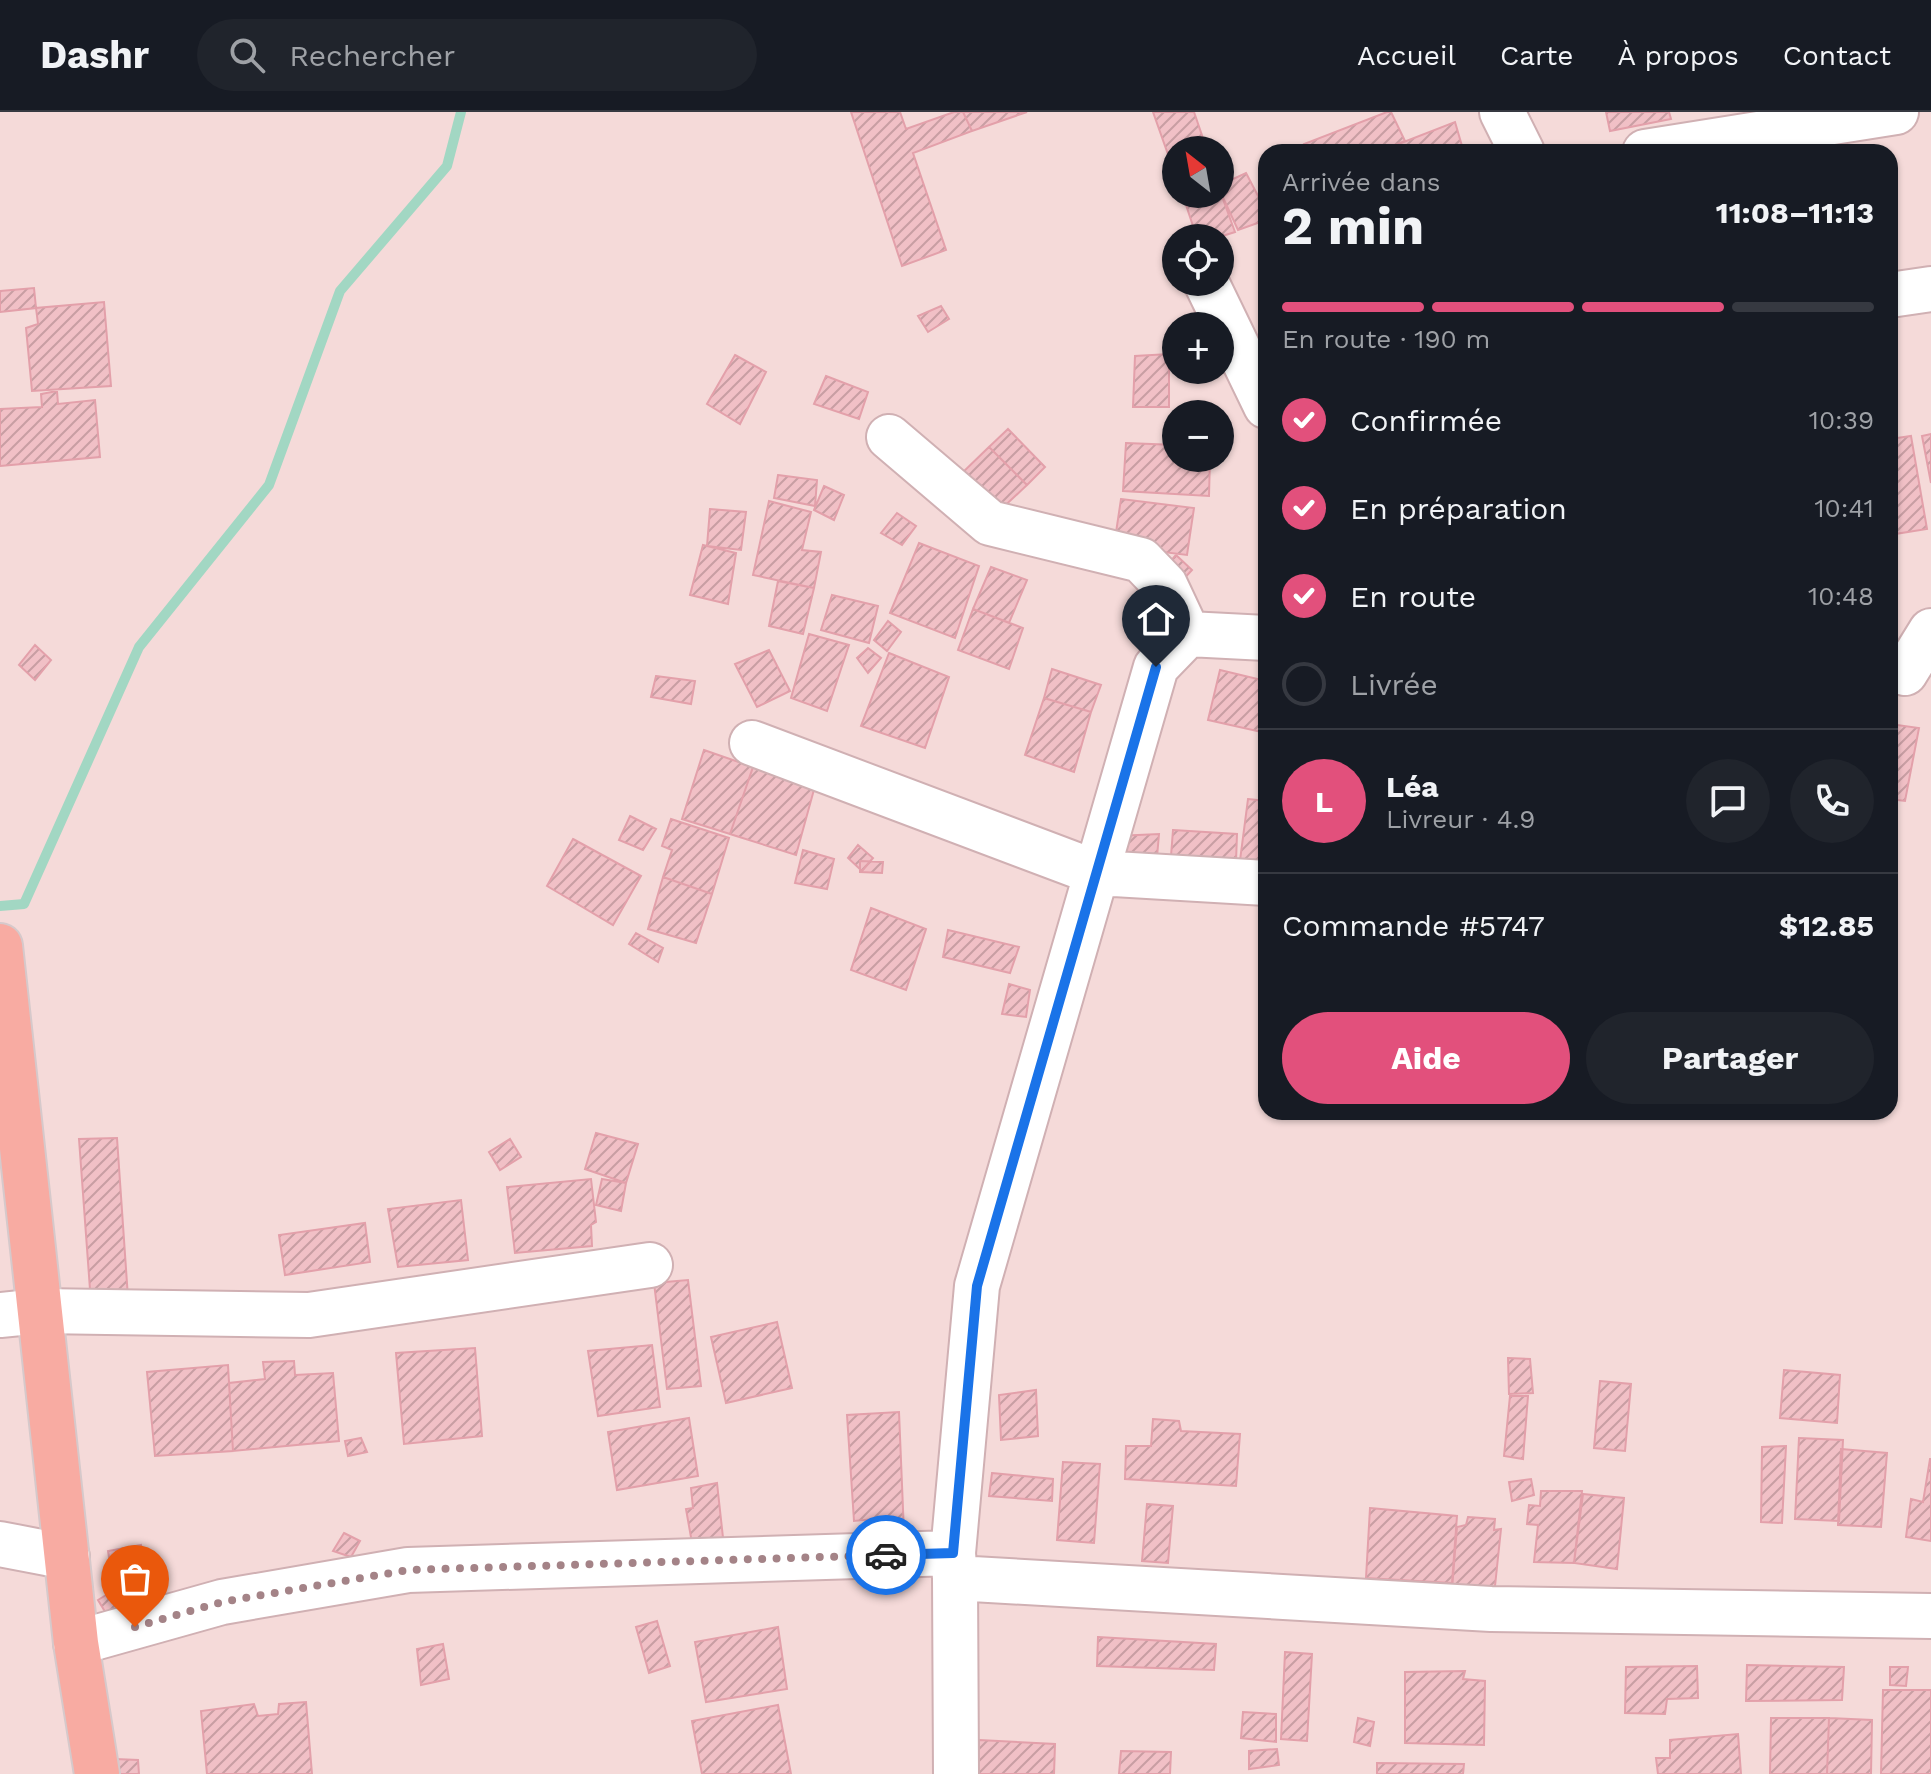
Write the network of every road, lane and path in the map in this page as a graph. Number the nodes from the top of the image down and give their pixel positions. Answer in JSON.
{"nodes":[{"id":1,"x":1502,"y":112,"type":"edge"},
{"id":2,"x":1896,"y":112,"type":"edge"},
{"id":3,"x":1518,"y":144,"type":"edge"},
{"id":4,"x":1695,"y":144,"type":"edge"},
{"id":5,"x":1931,"y":289,"type":"edge"},
{"id":6,"x":1898,"y":294,"type":"edge"},
{"id":7,"x":1213,"y":296,"type":"edge"},
{"id":8,"x":1258,"y":389,"type":"edge"},
{"id":9,"x":889,"y":437,"type":"dead end"},
{"id":10,"x":1931,"y":631,"type":"edge"},
{"id":11,"x":1188,"y":634,"type":"junction"},
{"id":12,"x":1258,"y":638,"type":"edge"},
{"id":13,"x":1909,"y":673,"type":"edge"},
{"id":14,"x":752,"y":743,"type":"dead end"},
{"id":15,"x":1097,"y":873,"type":"junction"},
{"id":16,"x":1258,"y":883,"type":"edge"},
{"id":17,"x":1,"y":950,"type":"edge"},
{"id":18,"x":650,"y":1265,"type":"dead end"},
{"id":19,"x":20,"y":1313,"type":"edge"},
{"id":20,"x":0,"y":1544,"type":"edge"},
{"id":21,"x":67,"y":1557,"type":"junction"},
{"id":22,"x":954,"y":1565,"type":"junction"},
{"id":23,"x":1931,"y":1616,"type":"edge"},
{"id":24,"x":76,"y":1643,"type":"junction"},
{"id":25,"x":97,"y":1774,"type":"edge"},
{"id":26,"x":956,"y":1774,"type":"edge"}],
"edges":[{"from":1,"to":3,"type":"street"},
{"from":2,"to":4,"type":"street"},
{"from":5,"to":6,"type":"street"},
{"from":7,"to":8,"type":"street"},
{"from":9,"to":11,"type":"street"},
{"from":10,"to":13,"type":"street"},
{"from":11,"to":12,"type":"street"},
{"from":11,"to":15,"type":"street"},
{"from":14,"to":15,"type":"street"},
{"from":15,"to":16,"type":"street"},
{"from":15,"to":22,"type":"street"},
{"from":17,"to":19,"type":"main road"},
{"from":18,"to":19,"type":"street"},
{"from":19,"to":21,"type":"main road"},
{"from":20,"to":21,"type":"street"},
{"from":21,"to":24,"type":"main road"},
{"from":22,"to":23,"type":"street"},
{"from":22,"to":24,"type":"street"},
{"from":22,"to":26,"type":"street"},
{"from":24,"to":25,"type":"main road"}]}
